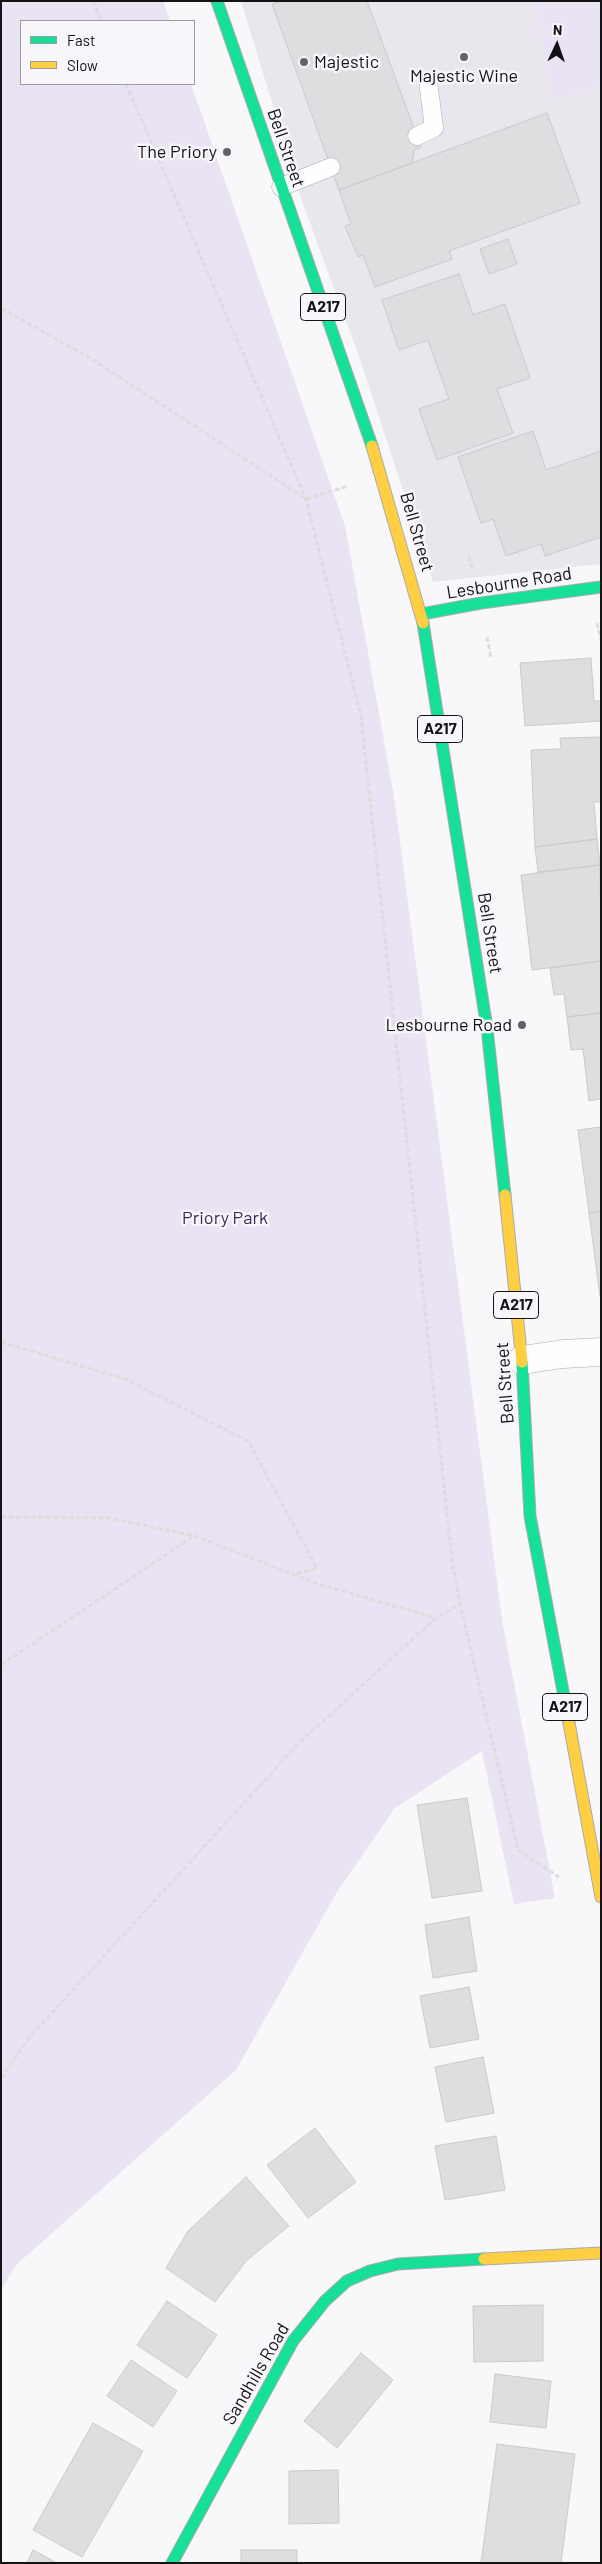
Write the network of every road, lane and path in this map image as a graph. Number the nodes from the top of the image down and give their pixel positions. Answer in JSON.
{"nodes":[{"id":1,"x":93,"y":1,"type":"edge"},
{"id":2,"x":217,"y":1,"type":"edge"},
{"id":3,"x":101,"y":20,"type":"edge"},
{"id":4,"x":428,"y":81,"type":"dead end"},
{"id":5,"x":126,"y":85,"type":"edge"},
{"id":6,"x":417,"y":136,"type":"dead end"},
{"id":7,"x":330,"y":167,"type":"dead end"},
{"id":8,"x":281,"y":187,"type":"junction"},
{"id":9,"x":1,"y":308,"type":"edge"},
{"id":10,"x":356,"y":484,"type":"dead end"},
{"id":11,"x":306,"y":499,"type":"junction"},
{"id":12,"x":601,"y":587,"type":"edge"},
{"id":13,"x":422,"y":614,"type":"junction"},
{"id":14,"x":597,"y":614,"type":"dead end"},
{"id":15,"x":601,"y":641,"type":"edge"},
{"id":16,"x":1,"y":1342,"type":"edge"},
{"id":17,"x":601,"y":1352,"type":"edge"},
{"id":18,"x":522,"y":1360,"type":"junction"},
{"id":19,"x":1,"y":1517,"type":"edge"},
{"id":20,"x":194,"y":1536,"type":"junction"},
{"id":21,"x":293,"y":1574,"type":"junction"},
{"id":22,"x":460,"y":1604,"type":"junction"},
{"id":23,"x":436,"y":1618,"type":"junction"},
{"id":24,"x":1,"y":1665,"type":"edge"},
{"id":25,"x":565,"y":1880,"type":"dead end"},
{"id":26,"x":601,"y":1897,"type":"edge"},
{"id":27,"x":1,"y":2078,"type":"edge"},
{"id":28,"x":601,"y":2253,"type":"edge"},
{"id":29,"x":172,"y":2563,"type":"edge"}],
"edges":[{"from":1,"to":3,"type":"path"},
{"from":2,"to":8,"type":"main road","name":"Bell Street","number":"A217"},
{"from":4,"to":6,"type":"lane"},
{"from":5,"to":11,"type":"path"},
{"from":7,"to":8,"type":"lane"},
{"from":8,"to":13,"type":"main road","name":"Bell Street","number":"A217"},
{"from":9,"to":11,"type":"path"},
{"from":10,"to":11,"type":"path"},
{"from":11,"to":22,"type":"path"},
{"from":12,"to":13,"type":"main road","name":"Lesbourne Road"},
{"from":13,"to":18,"type":"main road","name":"Bell Street","number":"A217"},
{"from":14,"to":15,"type":"path"},
{"from":16,"to":21,"type":"path"},
{"from":17,"to":18,"type":"street"},
{"from":18,"to":26,"type":"main road","name":"Bell Street","number":"A217"},
{"from":19,"to":20,"type":"path"},
{"from":20,"to":21,"type":"path"},
{"from":20,"to":24,"type":"path"},
{"from":21,"to":23,"type":"path"},
{"from":22,"to":23,"type":"path"},
{"from":22,"to":25,"type":"path"},
{"from":23,"to":27,"type":"path"},
{"from":28,"to":29,"type":"main road","name":"Sandhills Road"}]}
